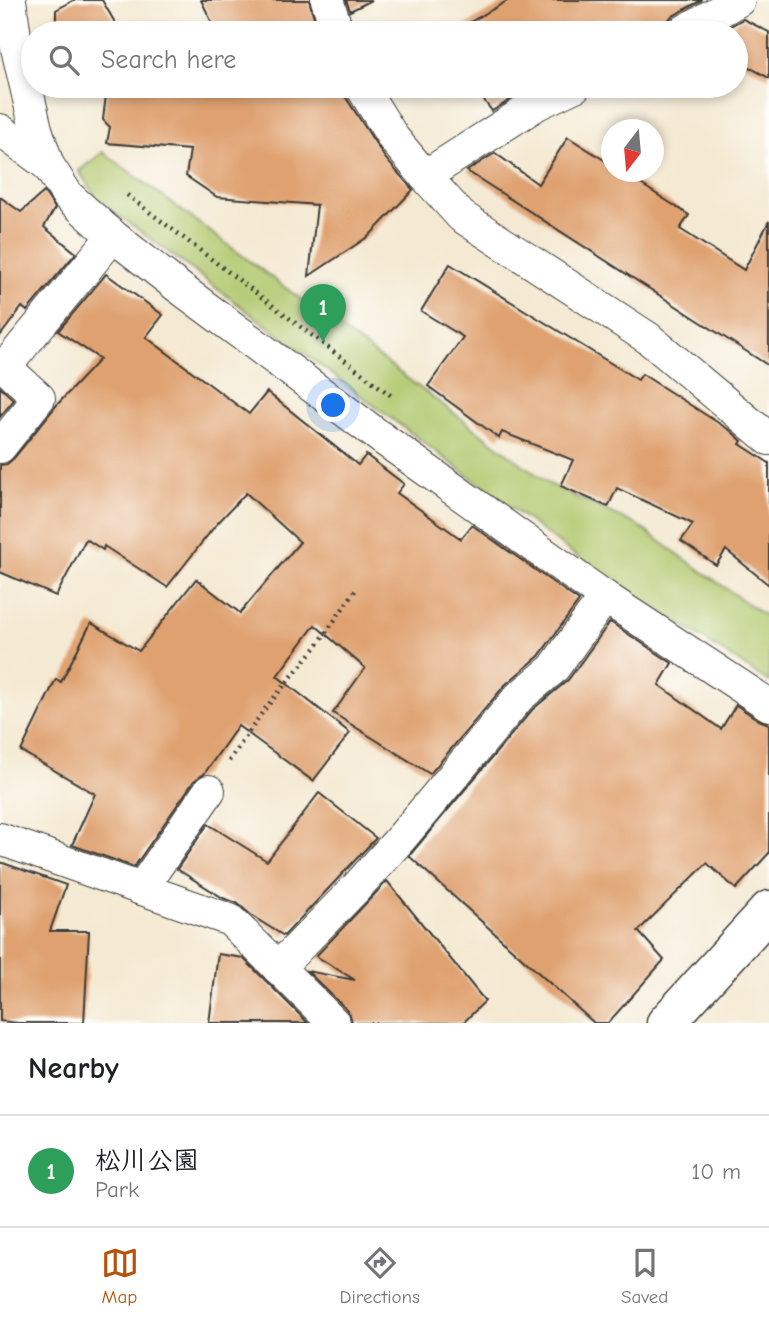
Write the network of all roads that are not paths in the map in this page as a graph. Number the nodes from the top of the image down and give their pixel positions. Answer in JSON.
{"nodes":[{"id":1,"x":10,"y":0,"type":"edge"},
{"id":2,"x":327,"y":0,"type":"edge"},
{"id":3,"x":739,"y":0,"type":"edge"},
{"id":4,"x":334,"y":21,"type":"edge"},
{"id":5,"x":702,"y":21,"type":"edge"},
{"id":6,"x":21,"y":65,"type":"edge"},
{"id":7,"x":29,"y":98,"type":"edge"},
{"id":8,"x":368,"y":98,"type":"edge"},
{"id":9,"x":550,"y":98,"type":"edge"},
{"id":10,"x":0,"y":130,"type":"edge"},
{"id":11,"x":48,"y":165,"type":"junction"},
{"id":12,"x":425,"y":176,"type":"junction"},
{"id":13,"x":113,"y":236,"type":"junction"},
{"id":14,"x":2,"y":365,"type":"edge"},
{"id":15,"x":769,"y":439,"type":"edge"},
{"id":16,"x":0,"y":447,"type":"edge"},
{"id":17,"x":605,"y":597,"type":"junction"},
{"id":18,"x":769,"y":705,"type":"edge"},
{"id":19,"x":209,"y":791,"type":"road end"},
{"id":20,"x":0,"y":839,"type":"edge"},
{"id":21,"x":141,"y":889,"type":"junction"},
{"id":22,"x":769,"y":910,"type":"edge"},
{"id":23,"x":278,"y":968,"type":"junction"},
{"id":24,"x":334,"y":1023,"type":"edge"},
{"id":25,"x":666,"y":1023,"type":"edge"}],
"edges":[{"from":1,"to":6,"type":"street"},
{"from":2,"to":4,"type":"street"},
{"from":3,"to":5,"type":"street"},
{"from":7,"to":11,"type":"street"},
{"from":8,"to":12,"type":"street"},
{"from":9,"to":12,"type":"street"},
{"from":10,"to":11,"type":"street"},
{"from":11,"to":13,"type":"street"},
{"from":12,"to":15,"type":"street"},
{"from":13,"to":14,"type":"street"},
{"from":13,"to":17,"type":"street"},
{"from":14,"to":16,"type":"street"},
{"from":17,"to":18,"type":"street"},
{"from":17,"to":23,"type":"street"},
{"from":19,"to":21,"type":"street"},
{"from":20,"to":21,"type":"street"},
{"from":21,"to":23,"type":"street"},
{"from":22,"to":25,"type":"street"},
{"from":23,"to":24,"type":"street"}]}
